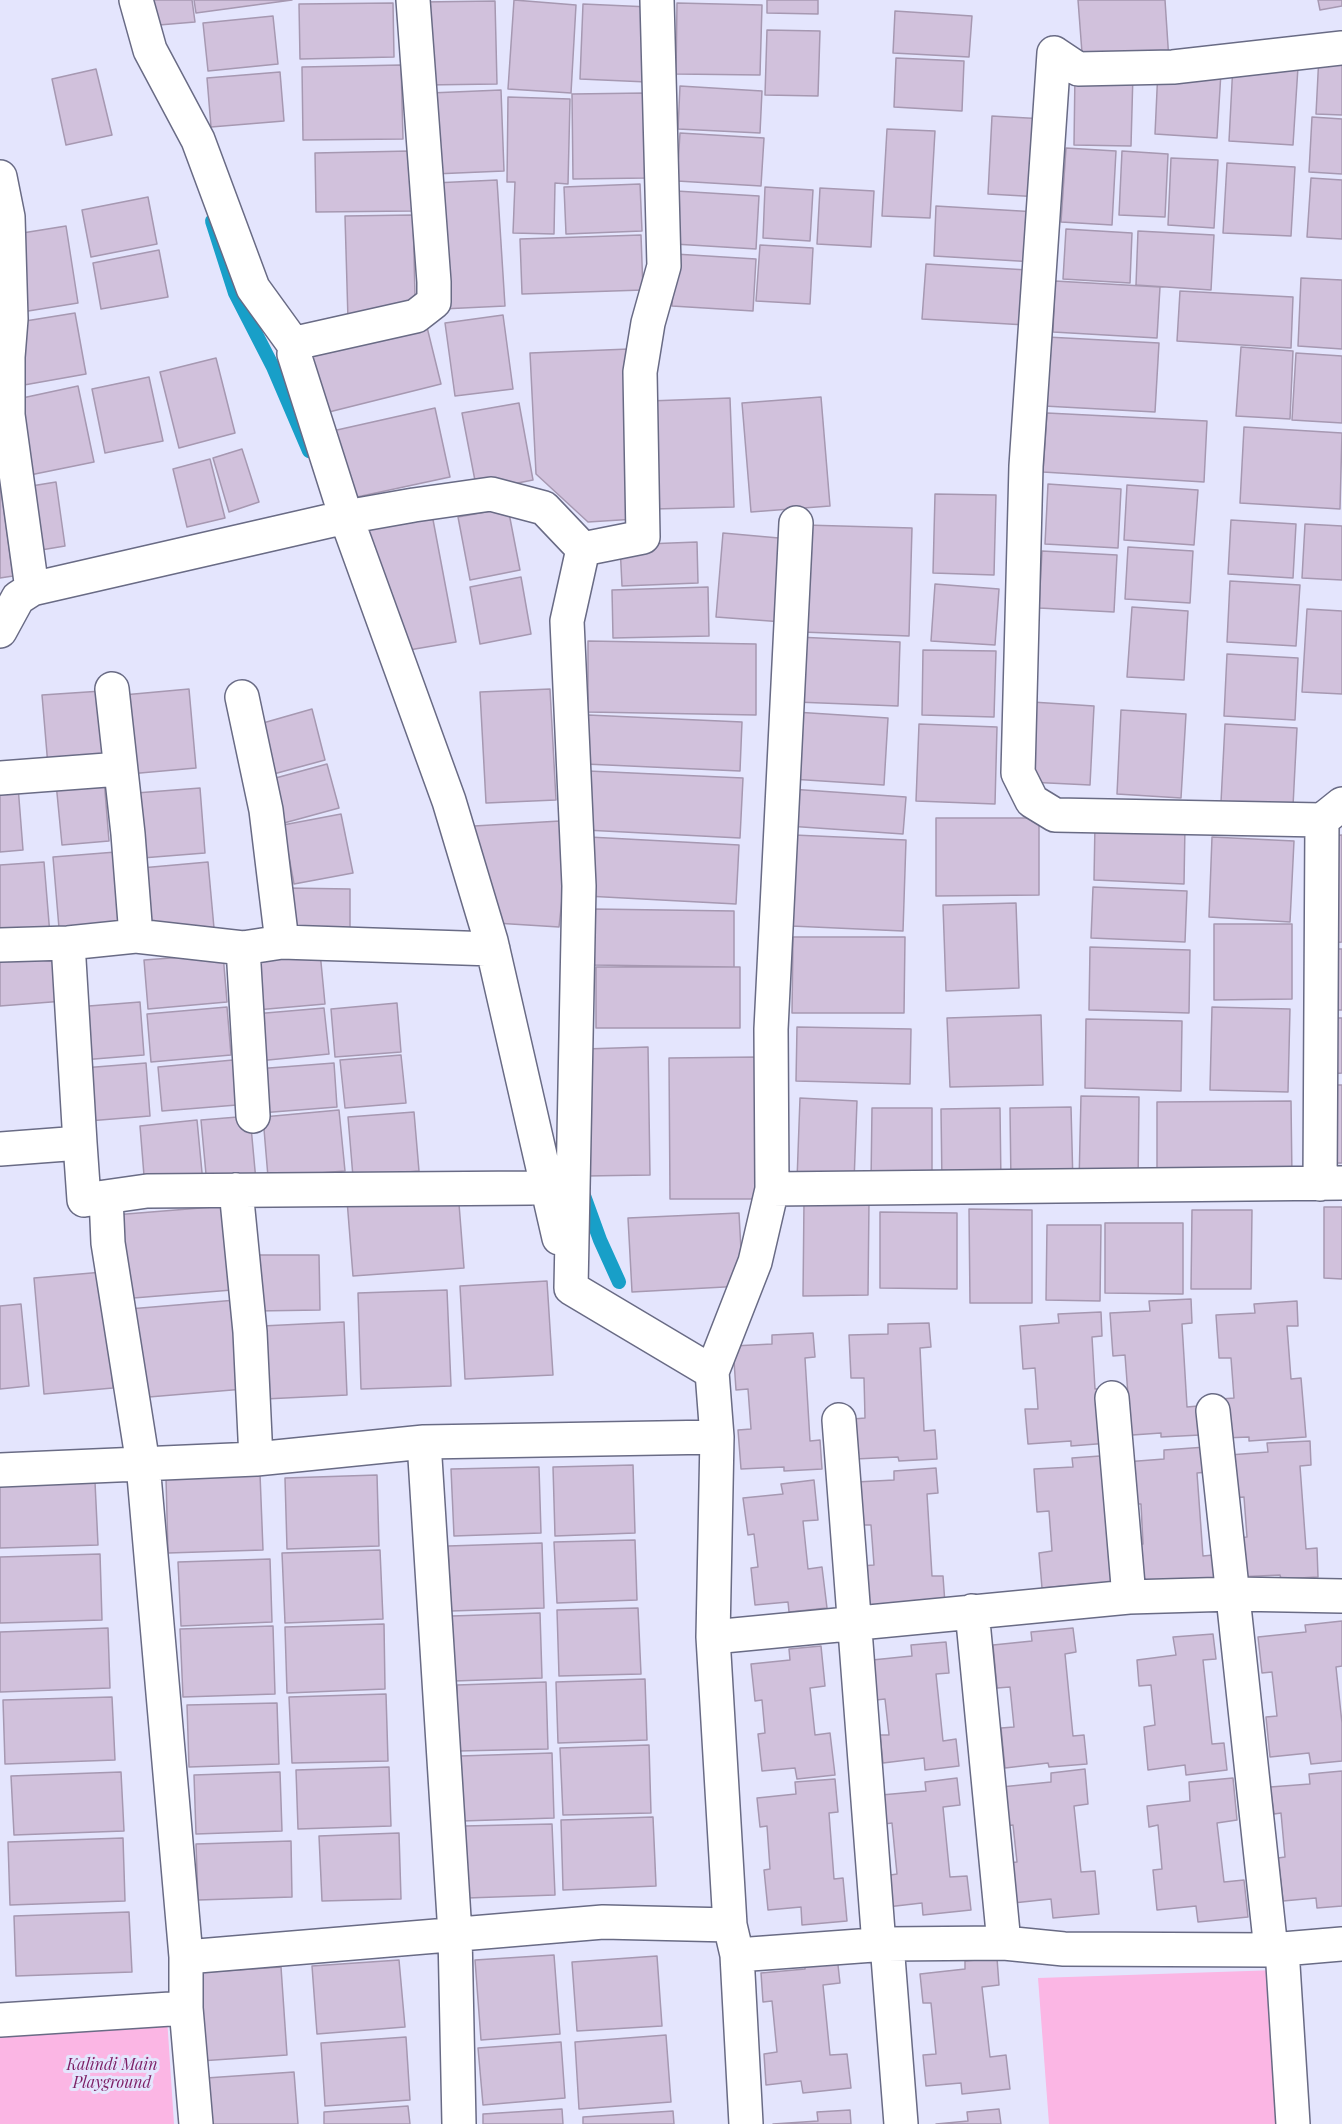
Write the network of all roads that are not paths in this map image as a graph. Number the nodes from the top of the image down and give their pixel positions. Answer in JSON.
{"nodes":[{"id":1,"x":136,"y":0,"type":"edge"},
{"id":2,"x":413,"y":0,"type":"edge"},
{"id":3,"x":657,"y":0,"type":"edge"},
{"id":4,"x":1342,"y":48,"type":"edge"},
{"id":5,"x":0,"y":177,"type":"edge"},
{"id":6,"x":295,"y":346,"type":"junction"},
{"id":7,"x":346,"y":518,"type":"junction"},
{"id":8,"x":796,"y":523,"type":"dead end"},
{"id":9,"x":583,"y":549,"type":"junction"},
{"id":10,"x":17,"y":595,"type":"edge"},
{"id":11,"x":0,"y":632,"type":"edge"},
{"id":12,"x":112,"y":689,"type":"dead end"},
{"id":13,"x":242,"y":697,"type":"dead end"},
{"id":14,"x":120,"y":769,"type":"junction"},
{"id":15,"x":0,"y":778,"type":"edge"},
{"id":16,"x":1332,"y":812,"type":"edge"},
{"id":17,"x":136,"y":936,"type":"junction"},
{"id":18,"x":282,"y":942,"type":"junction"},
{"id":19,"x":68,"y":943,"type":"junction"},
{"id":20,"x":0,"y":945,"type":"edge"},
{"id":21,"x":243,"y":948,"type":"junction"},
{"id":22,"x":493,"y":949,"type":"junction"},
{"id":23,"x":253,"y":1116,"type":"dead end"},
{"id":24,"x":80,"y":1143,"type":"junction"},
{"id":25,"x":0,"y":1149,"type":"edge"},
{"id":26,"x":1331,"y":1184,"type":"edge"},
{"id":27,"x":531,"y":1188,"type":"dead end"},
{"id":28,"x":772,"y":1189,"type":"junction"},
{"id":29,"x":236,"y":1190,"type":"junction"},
{"id":30,"x":105,"y":1197,"type":"junction"},
{"id":31,"x":571,"y":1288,"type":"junction"},
{"id":32,"x":712,"y":1372,"type":"junction"},
{"id":33,"x":1112,"y":1398,"type":"dead end"},
{"id":34,"x":1213,"y":1411,"type":"dead end"},
{"id":35,"x":839,"y":1420,"type":"dead end"},
{"id":36,"x":717,"y":1437,"type":"junction"},
{"id":37,"x":424,"y":1442,"type":"junction"},
{"id":38,"x":256,"y":1459,"type":"junction"},
{"id":39,"x":143,"y":1464,"type":"junction"},
{"id":40,"x":0,"y":1470,"type":"edge"},
{"id":41,"x":1234,"y":1594,"type":"junction"},
{"id":42,"x":1342,"y":1596,"type":"edge"},
{"id":43,"x":1129,"y":1597,"type":"junction"},
{"id":44,"x":972,"y":1611,"type":"junction"},
{"id":45,"x":855,"y":1623,"type":"junction"},
{"id":46,"x":713,"y":1637,"type":"junction"},
{"id":47,"x":455,"y":1934,"type":"junction"},
{"id":48,"x":733,"y":1940,"type":"junction"},
{"id":49,"x":1004,"y":1943,"type":"junction"},
{"id":50,"x":883,"y":1944,"type":"junction"},
{"id":51,"x":1342,"y":1944,"type":"edge"},
{"id":52,"x":1277,"y":1949,"type":"junction"},
{"id":53,"x":186,"y":1958,"type":"junction"},
{"id":54,"x":186,"y":2008,"type":"junction"},
{"id":55,"x":0,"y":2020,"type":"edge"},
{"id":56,"x":196,"y":2124,"type":"edge"},
{"id":57,"x":459,"y":2124,"type":"edge"},
{"id":58,"x":746,"y":2124,"type":"edge"},
{"id":59,"x":901,"y":2124,"type":"edge"},
{"id":60,"x":1293,"y":2124,"type":"edge"}],
"edges":[{"from":1,"to":6,"type":"street"},
{"from":2,"to":6,"type":"street"},
{"from":3,"to":9,"type":"street"},
{"from":4,"to":16,"type":"street"},
{"from":5,"to":10,"type":"street"},
{"from":6,"to":7,"type":"street"},
{"from":7,"to":9,"type":"street"},
{"from":7,"to":10,"type":"street"},
{"from":7,"to":22,"type":"street"},
{"from":8,"to":28,"type":"street"},
{"from":9,"to":31,"type":"street"},
{"from":10,"to":11,"type":"street"},
{"from":12,"to":14,"type":"street"},
{"from":13,"to":18,"type":"street"},
{"from":14,"to":15,"type":"street"},
{"from":14,"to":17,"type":"street"},
{"from":16,"to":26,"type":"street"},
{"from":17,"to":19,"type":"street"},
{"from":17,"to":21,"type":"street"},
{"from":18,"to":21,"type":"street"},
{"from":18,"to":22,"type":"street"},
{"from":19,"to":20,"type":"street"},
{"from":19,"to":24,"type":"street"},
{"from":21,"to":23,"type":"street"},
{"from":22,"to":31,"type":"street"},
{"from":24,"to":25,"type":"street"},
{"from":24,"to":30,"type":"street"},
{"from":26,"to":28,"type":"street"},
{"from":27,"to":29,"type":"street"},
{"from":28,"to":32,"type":"street"},
{"from":29,"to":30,"type":"street"},
{"from":29,"to":38,"type":"street"},
{"from":30,"to":39,"type":"street"},
{"from":31,"to":32,"type":"street"},
{"from":32,"to":36,"type":"street"},
{"from":33,"to":43,"type":"street"},
{"from":34,"to":41,"type":"street"},
{"from":35,"to":45,"type":"street"},
{"from":36,"to":37,"type":"street"},
{"from":36,"to":46,"type":"street"},
{"from":37,"to":38,"type":"street"},
{"from":37,"to":47,"type":"street"},
{"from":38,"to":39,"type":"street"},
{"from":39,"to":40,"type":"street"},
{"from":39,"to":53,"type":"street"},
{"from":41,"to":42,"type":"street"},
{"from":41,"to":43,"type":"street"},
{"from":41,"to":52,"type":"street"},
{"from":43,"to":44,"type":"street"},
{"from":44,"to":45,"type":"street"},
{"from":44,"to":49,"type":"street"},
{"from":45,"to":46,"type":"street"},
{"from":45,"to":50,"type":"street"},
{"from":46,"to":48,"type":"street"},
{"from":47,"to":48,"type":"street"},
{"from":47,"to":53,"type":"street"},
{"from":47,"to":57,"type":"street"},
{"from":48,"to":50,"type":"street"},
{"from":48,"to":58,"type":"street"},
{"from":49,"to":50,"type":"street"},
{"from":49,"to":52,"type":"street"},
{"from":50,"to":59,"type":"street"},
{"from":51,"to":52,"type":"street"},
{"from":52,"to":60,"type":"street"},
{"from":53,"to":54,"type":"street"},
{"from":54,"to":55,"type":"street"},
{"from":54,"to":56,"type":"street"}]}
